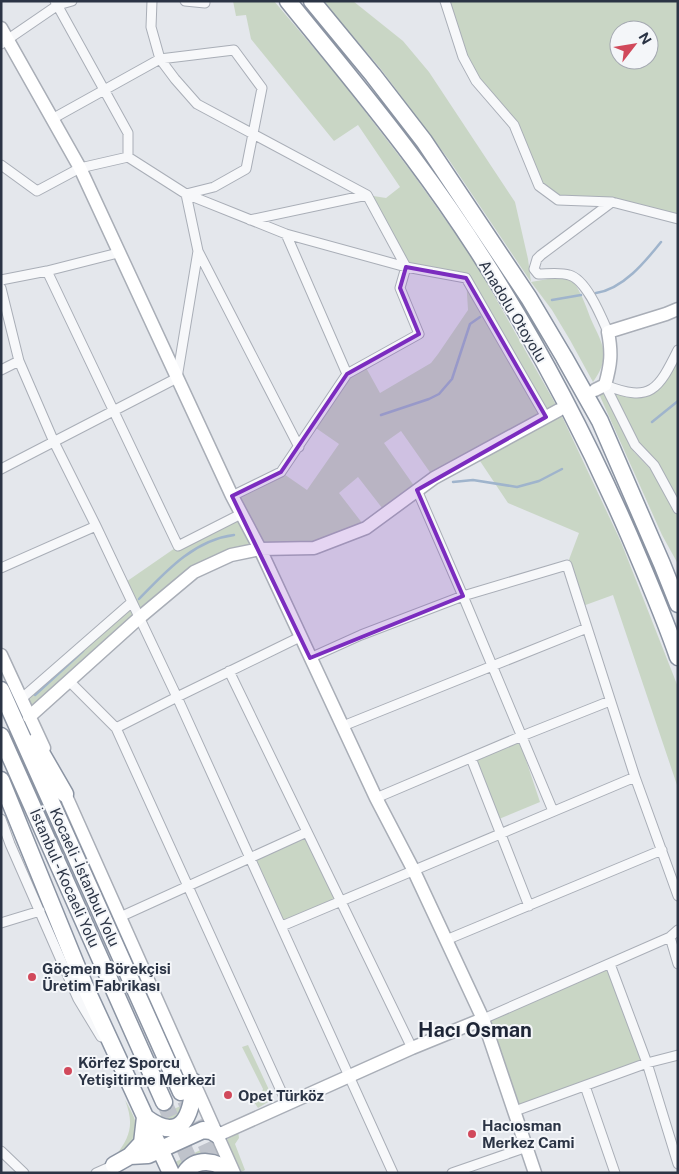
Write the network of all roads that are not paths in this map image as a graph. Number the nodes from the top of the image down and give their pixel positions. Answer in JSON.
{"nodes":[{"id":1,"x":72,"y":1,"type":"edge"},
{"id":2,"x":152,"y":1,"type":"edge"},
{"id":3,"x":185,"y":1,"type":"edge"},
{"id":4,"x":205,"y":1,"type":"edge"},
{"id":5,"x":288,"y":1,"type":"edge"},
{"id":6,"x":312,"y":1,"type":"edge"},
{"id":7,"x":445,"y":1,"type":"edge"},
{"id":8,"x":57,"y":3,"type":"edge"},
{"id":9,"x":1,"y":28,"type":"edge"},
{"id":10,"x":5,"y":42,"type":"edge"},
{"id":11,"x":160,"y":59,"type":"junction"},
{"id":12,"x":104,"y":89,"type":"junction"},
{"id":13,"x":52,"y":119,"type":"junction"},
{"id":14,"x":253,"y":133,"type":"junction"},
{"id":15,"x":128,"y":157,"type":"junction"},
{"id":16,"x":1,"y":165,"type":"edge"},
{"id":17,"x":80,"y":168,"type":"junction"},
{"id":18,"x":186,"y":194,"type":"junction"},
{"id":19,"x":367,"y":195,"type":"junction"},
{"id":20,"x":612,"y":202,"type":"junction"},
{"id":21,"x":678,"y":218,"type":"edge"},
{"id":22,"x":250,"y":220,"type":"junction"},
{"id":23,"x":286,"y":234,"type":"junction"},
{"id":24,"x":198,"y":250,"type":"junction"},
{"id":25,"x":118,"y":253,"type":"junction"},
{"id":26,"x":406,"y":267,"type":"junction"},
{"id":27,"x":47,"y":271,"type":"junction"},
{"id":28,"x":1,"y":280,"type":"edge"},
{"id":29,"x":1,"y":288,"type":"edge"},
{"id":30,"x":678,"y":309,"type":"edge"},
{"id":31,"x":608,"y":332,"type":"junction"},
{"id":32,"x":678,"y":350,"type":"edge"},
{"id":33,"x":19,"y":361,"type":"junction"},
{"id":34,"x":1,"y":370,"type":"edge"},
{"id":35,"x":347,"y":374,"type":"junction"},
{"id":36,"x":177,"y":378,"type":"junction"},
{"id":37,"x":600,"y":387,"type":"junction"},
{"id":38,"x":559,"y":410,"type":"dead end"},
{"id":39,"x":112,"y":411,"type":"junction"},
{"id":40,"x":546,"y":417,"type":"junction"},
{"id":41,"x":54,"y":442,"type":"junction"},
{"id":42,"x":299,"y":447,"type":"junction"},
{"id":43,"x":1,"y":469,"type":"edge"},
{"id":44,"x":417,"y":490,"type":"junction"},
{"id":45,"x":232,"y":496,"type":"junction"},
{"id":46,"x":678,"y":509,"type":"edge"},
{"id":47,"x":241,"y":514,"type":"junction"},
{"id":48,"x":96,"y":526,"type":"junction"},
{"id":49,"x":260,"y":549,"type":"junction"},
{"id":50,"x":1,"y":568,"type":"edge"},
{"id":51,"x":463,"y":596,"type":"junction"},
{"id":52,"x":132,"y":602,"type":"junction"},
{"id":53,"x":678,"y":604,"type":"edge"},
{"id":54,"x":139,"y":618,"type":"junction"},
{"id":55,"x":587,"y":628,"type":"junction"},
{"id":56,"x":300,"y":637,"type":"junction"},
{"id":57,"x":1,"y":655,"type":"edge"},
{"id":58,"x":678,"y":657,"type":"edge"},
{"id":59,"x":310,"y":658,"type":"junction"},
{"id":60,"x":493,"y":666,"type":"junction"},
{"id":61,"x":229,"y":671,"type":"junction"},
{"id":62,"x":69,"y":681,"type":"junction"},
{"id":63,"x":1,"y":686,"type":"edge"},
{"id":64,"x":1,"y":690,"type":"edge"},
{"id":65,"x":177,"y":697,"type":"junction"},
{"id":66,"x":21,"y":699,"type":"junction"},
{"id":67,"x":610,"y":701,"type":"junction"},
{"id":68,"x":30,"y":717,"type":"junction"},
{"id":69,"x":343,"y":726,"type":"junction"},
{"id":70,"x":116,"y":728,"type":"junction"},
{"id":71,"x":1,"y":736,"type":"edge"},
{"id":72,"x":522,"y":736,"type":"junction"},
{"id":73,"x":471,"y":758,"type":"junction"},
{"id":74,"x":635,"y":777,"type":"junction"},
{"id":75,"x":1,"y":780,"type":"edge"},
{"id":76,"x":65,"y":794,"type":"junction"},
{"id":77,"x":376,"y":798,"type":"junction"},
{"id":78,"x":553,"y":811,"type":"junction"},
{"id":79,"x":1,"y":819,"type":"edge"},
{"id":80,"x":307,"y":832,"type":"junction"},
{"id":81,"x":501,"y":833,"type":"junction"},
{"id":82,"x":6,"y":846,"type":"edge"},
{"id":83,"x":662,"y":850,"type":"junction"},
{"id":84,"x":251,"y":856,"type":"junction"},
{"id":85,"x":412,"y":869,"type":"junction"},
{"id":86,"x":188,"y":886,"type":"junction"},
{"id":87,"x":678,"y":896,"type":"edge"},
{"id":88,"x":341,"y":901,"type":"junction"},
{"id":89,"x":529,"y":906,"type":"junction"},
{"id":90,"x":40,"y":911,"type":"junction"},
{"id":91,"x":120,"y":917,"type":"junction"},
{"id":92,"x":1,"y":923,"type":"edge"},
{"id":93,"x":282,"y":926,"type":"junction"},
{"id":94,"x":678,"y":930,"type":"edge"},
{"id":95,"x":670,"y":937,"type":"junction"},
{"id":96,"x":446,"y":940,"type":"junction"},
{"id":97,"x":610,"y":964,"type":"junction"},
{"id":98,"x":678,"y":964,"type":"edge"},
{"id":99,"x":483,"y":1019,"type":"junction"},
{"id":100,"x":412,"y":1048,"type":"junction"},
{"id":101,"x":678,"y":1055,"type":"edge"},
{"id":102,"x":647,"y":1063,"type":"junction"},
{"id":103,"x":350,"y":1076,"type":"junction"},
{"id":104,"x":131,"y":1084,"type":"junction"},
{"id":105,"x":585,"y":1086,"type":"junction"},
{"id":106,"x":188,"y":1087,"type":"junction"},
{"id":107,"x":164,"y":1102,"type":"tunnel mouth"},
{"id":108,"x":287,"y":1104,"type":"junction"},
{"id":109,"x":515,"y":1112,"type":"junction"},
{"id":110,"x":146,"y":1117,"type":"junction"},
{"id":111,"x":218,"y":1135,"type":"junction"},
{"id":112,"x":527,"y":1147,"type":"junction"},
{"id":113,"x":1,"y":1151,"type":"edge"},
{"id":114,"x":130,"y":1156,"type":"junction"},
{"id":115,"x":114,"y":1164,"type":"junction"},
{"id":116,"x":162,"y":1164,"type":"edge"},
{"id":117,"x":678,"y":1164,"type":"edge"},
{"id":118,"x":24,"y":1173,"type":"edge"},
{"id":119,"x":96,"y":1173,"type":"edge"},
{"id":120,"x":185,"y":1173,"type":"edge"},
{"id":121,"x":230,"y":1173,"type":"edge"},
{"id":122,"x":234,"y":1173,"type":"edge"},
{"id":123,"x":393,"y":1173,"type":"edge"},
{"id":124,"x":452,"y":1173,"type":"edge"},
{"id":125,"x":536,"y":1173,"type":"edge"},
{"id":126,"x":615,"y":1173,"type":"edge"}],
"edges":[{"from":1,"to":8,"type":"street"},
{"from":2,"to":11,"type":"street"},
{"from":3,"to":4,"type":"street"},
{"from":5,"to":58,"type":"highway","name":"Anadolu Otoyolu"},
{"from":6,"to":53,"type":"highway","name":"Anadolu Otoyolu"},
{"from":7,"to":20,"type":"street"},
{"from":8,"to":10,"type":"street"},
{"from":8,"to":12,"type":"street"},
{"from":9,"to":10,"type":"main road"},
{"from":10,"to":13,"type":"main road"},
{"from":11,"to":12,"type":"street"},
{"from":11,"to":14,"type":"street"},
{"from":11,"to":14,"type":"street"},
{"from":12,"to":13,"type":"street"},
{"from":12,"to":15,"type":"street"},
{"from":13,"to":17,"type":"main road"},
{"from":14,"to":18,"type":"street"},
{"from":14,"to":19,"type":"street"},
{"from":15,"to":17,"type":"street"},
{"from":15,"to":18,"type":"street"},
{"from":16,"to":17,"type":"street"},
{"from":17,"to":25,"type":"main road"},
{"from":18,"to":22,"type":"street"},
{"from":18,"to":24,"type":"street"},
{"from":19,"to":22,"type":"street"},
{"from":19,"to":26,"type":"street"},
{"from":20,"to":21,"type":"street"},
{"from":20,"to":31,"type":"street"},
{"from":22,"to":23,"type":"street"},
{"from":23,"to":26,"type":"street"},
{"from":23,"to":35,"type":"street"},
{"from":24,"to":36,"type":"street"},
{"from":24,"to":42,"type":"street"},
{"from":25,"to":27,"type":"street"},
{"from":25,"to":36,"type":"main road"},
{"from":26,"to":35,"type":"street"},
{"from":26,"to":40,"type":"street"},
{"from":27,"to":28,"type":"street"},
{"from":27,"to":39,"type":"street"},
{"from":29,"to":33,"type":"street"},
{"from":30,"to":31,"type":"main road"},
{"from":31,"to":37,"type":"main road"},
{"from":32,"to":37,"type":"street"},
{"from":33,"to":34,"type":"street"},
{"from":33,"to":41,"type":"street"},
{"from":35,"to":42,"type":"street"},
{"from":36,"to":39,"type":"street"},
{"from":36,"to":45,"type":"main road"},
{"from":37,"to":46,"type":"street"},
{"from":38,"to":40,"type":"main road"},
{"from":39,"to":41,"type":"street"},
{"from":39,"to":47,"type":"street"},
{"from":40,"to":44,"type":"main road"},
{"from":41,"to":43,"type":"street"},
{"from":41,"to":48,"type":"street"},
{"from":42,"to":45,"type":"street"},
{"from":44,"to":49,"type":"main road"},
{"from":44,"to":51,"type":"street"},
{"from":45,"to":47,"type":"main road"},
{"from":47,"to":49,"type":"main road"},
{"from":48,"to":50,"type":"street"},
{"from":48,"to":52,"type":"street"},
{"from":49,"to":54,"type":"main road"},
{"from":49,"to":56,"type":"main road"},
{"from":51,"to":55,"type":"street"},
{"from":51,"to":59,"type":"street"},
{"from":51,"to":60,"type":"street"},
{"from":52,"to":54,"type":"street"},
{"from":52,"to":66,"type":"street"},
{"from":54,"to":62,"type":"main road"},
{"from":54,"to":65,"type":"street"},
{"from":55,"to":60,"type":"street"},
{"from":55,"to":67,"type":"street"},
{"from":56,"to":59,"type":"main road"},
{"from":56,"to":61,"type":"street"},
{"from":57,"to":66,"type":"main road"},
{"from":59,"to":69,"type":"main road"},
{"from":60,"to":69,"type":"street"},
{"from":60,"to":72,"type":"street"},
{"from":61,"to":65,"type":"street"},
{"from":61,"to":80,"type":"street"},
{"from":62,"to":68,"type":"main road"},
{"from":62,"to":70,"type":"street"},
{"from":63,"to":76,"type":"highway"},
{"from":64,"to":106,"type":"highway","name":"Kocaeli - İstanbul Yolu"},
{"from":65,"to":70,"type":"street"},
{"from":65,"to":84,"type":"street"},
{"from":66,"to":68,"type":"main road"},
{"from":67,"to":72,"type":"street"},
{"from":67,"to":74,"type":"street"},
{"from":68,"to":76,"type":"main road"},
{"from":69,"to":77,"type":"main road"},
{"from":70,"to":86,"type":"street"},
{"from":71,"to":107,"type":"highway","name":"İstanbul - Kocaeli Yolu"},
{"from":72,"to":73,"type":"street"},
{"from":72,"to":78,"type":"street"},
{"from":73,"to":77,"type":"street"},
{"from":73,"to":81,"type":"street"},
{"from":74,"to":78,"type":"street"},
{"from":74,"to":83,"type":"street"},
{"from":75,"to":104,"type":"highway"},
{"from":76,"to":91,"type":"main road"},
{"from":77,"to":85,"type":"main road"},
{"from":78,"to":81,"type":"street"},
{"from":79,"to":82,"type":"street"},
{"from":80,"to":84,"type":"street"},
{"from":80,"to":88,"type":"street"},
{"from":81,"to":85,"type":"street"},
{"from":81,"to":89,"type":"street"},
{"from":82,"to":90,"type":"street"},
{"from":83,"to":87,"type":"street"},
{"from":83,"to":89,"type":"street"},
{"from":84,"to":86,"type":"street"},
{"from":84,"to":93,"type":"street"},
{"from":85,"to":88,"type":"street"},
{"from":85,"to":96,"type":"main road"},
{"from":86,"to":91,"type":"street"},
{"from":86,"to":108,"type":"street"},
{"from":88,"to":93,"type":"street"},
{"from":88,"to":100,"type":"street"},
{"from":89,"to":96,"type":"street"},
{"from":90,"to":92,"type":"street"},
{"from":90,"to":104,"type":"street"},
{"from":91,"to":106,"type":"main road"},
{"from":93,"to":103,"type":"street"},
{"from":94,"to":95,"type":"street"},
{"from":95,"to":97,"type":"street"},
{"from":95,"to":98,"type":"street"},
{"from":96,"to":99,"type":"main road"},
{"from":97,"to":99,"type":"street"},
{"from":97,"to":102,"type":"street"},
{"from":99,"to":100,"type":"main road"},
{"from":99,"to":109,"type":"main road"},
{"from":100,"to":103,"type":"main road"},
{"from":101,"to":102,"type":"street"},
{"from":102,"to":105,"type":"street"},
{"from":102,"to":117,"type":"street"},
{"from":103,"to":108,"type":"main road"},
{"from":103,"to":123,"type":"street"},
{"from":104,"to":110,"type":"highway"},
{"from":105,"to":109,"type":"street"},
{"from":105,"to":126,"type":"street"},
{"from":106,"to":110,"type":"highway"},
{"from":106,"to":111,"type":"main road"},
{"from":108,"to":111,"type":"main road"},
{"from":109,"to":112,"type":"main road"},
{"from":110,"to":114,"type":"highway"},
{"from":110,"to":116,"type":"highway"},
{"from":111,"to":116,"type":"highway"},
{"from":111,"to":122,"type":"main road"},
{"from":112,"to":124,"type":"street"},
{"from":112,"to":125,"type":"main road"},
{"from":113,"to":118,"type":"street"},
{"from":114,"to":115,"type":"highway"},
{"from":114,"to":116,"type":"highway"},
{"from":115,"to":116,"type":"highway"},
{"from":115,"to":119,"type":"street"},
{"from":120,"to":121,"type":"highway"}]}
